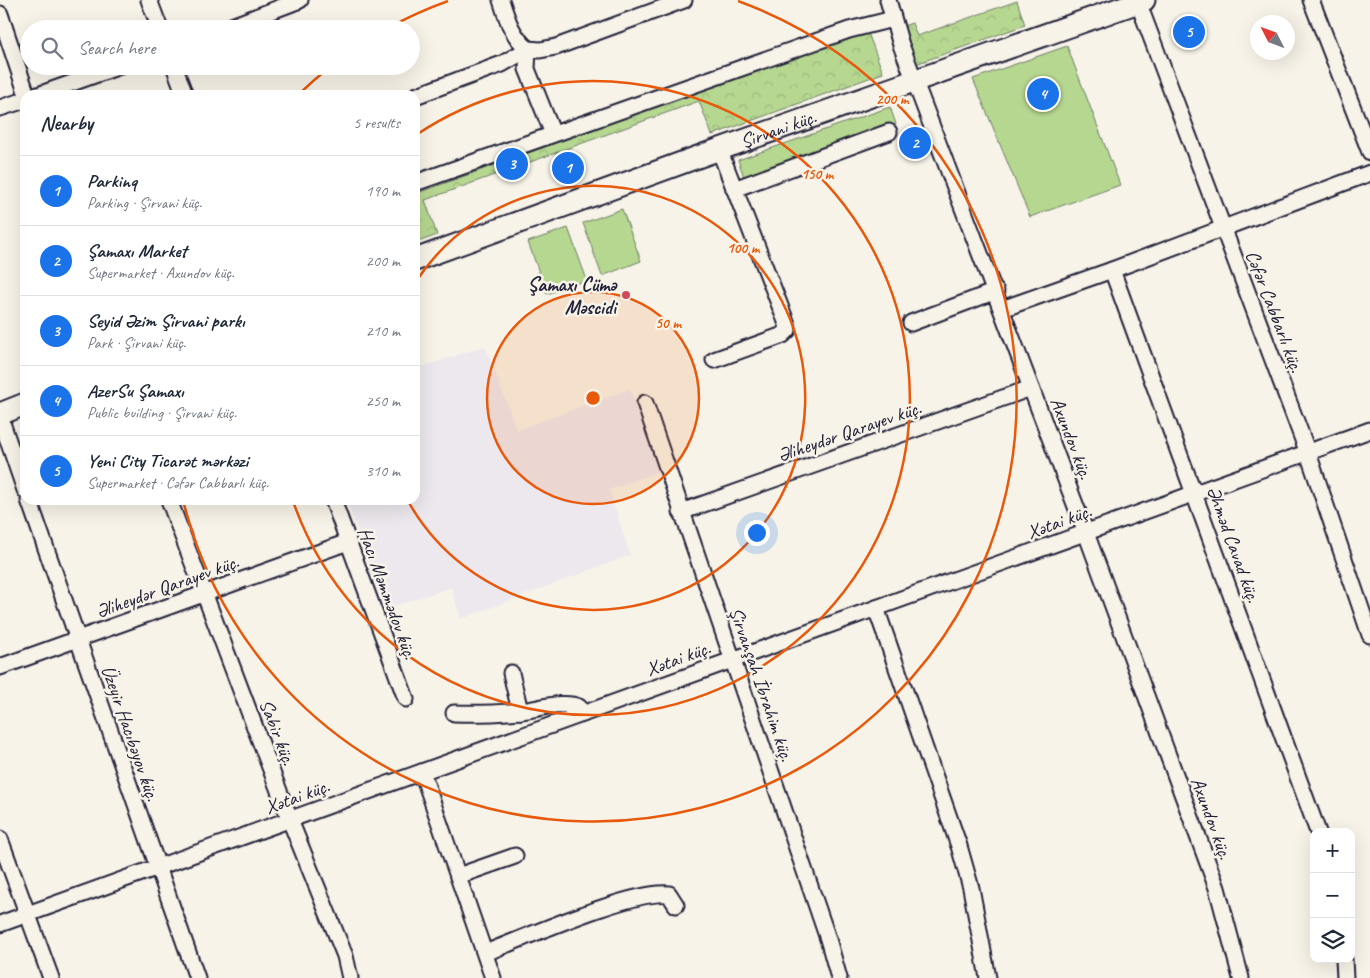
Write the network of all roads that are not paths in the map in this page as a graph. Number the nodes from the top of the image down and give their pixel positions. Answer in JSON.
{"nodes":[{"id":1,"x":149,"y":0,"type":"edge"},
{"id":2,"x":300,"y":0,"type":"edge"},
{"id":3,"x":501,"y":0,"type":"edge"},
{"id":4,"x":684,"y":0,"type":"edge"},
{"id":5,"x":888,"y":0,"type":"edge"},
{"id":6,"x":1311,"y":0,"type":"edge"},
{"id":7,"x":1141,"y":1,"type":"edge"},
{"id":8,"x":0,"y":14,"type":"edge"},
{"id":9,"x":893,"y":19,"type":"junction"},
{"id":10,"x":157,"y":20,"type":"edge"},
{"id":11,"x":248,"y":20,"type":"edge"},
{"id":12,"x":528,"y":49,"type":"junction"},
{"id":13,"x":20,"y":74,"type":"edge"},
{"id":14,"x":20,"y":75,"type":"edge"},
{"id":15,"x":95,"y":75,"type":"edge"},
{"id":16,"x":177,"y":75,"type":"edge"},
{"id":17,"x":915,"y":82,"type":"junction"},
{"id":18,"x":25,"y":90,"type":"edge"},
{"id":19,"x":52,"y":90,"type":"edge"},
{"id":20,"x":183,"y":90,"type":"edge"},
{"id":21,"x":420,"y":94,"type":"edge"},
{"id":22,"x":20,"y":102,"type":"edge"},
{"id":23,"x":0,"y":108,"type":"edge"},
{"id":24,"x":889,"y":132,"type":"dead end"},
{"id":25,"x":553,"y":134,"type":"junction"},
{"id":26,"x":718,"y":149,"type":"junction"},
{"id":27,"x":1370,"y":152,"type":"edge"},
{"id":28,"x":1370,"y":173,"type":"edge"},
{"id":29,"x":420,"y":182,"type":"edge"},
{"id":30,"x":734,"y":189,"type":"junction"},
{"id":31,"x":1222,"y":228,"type":"junction"},
{"id":32,"x":420,"y":258,"type":"edge"},
{"id":33,"x":1112,"y":270,"type":"junction"},
{"id":34,"x":996,"y":291,"type":"junction"},
{"id":35,"x":1002,"y":309,"type":"junction"},
{"id":36,"x":911,"y":323,"type":"dead end"},
{"id":37,"x":714,"y":360,"type":"dead end"},
{"id":38,"x":1031,"y":388,"type":"junction"},
{"id":39,"x":645,"y":403,"type":"dead end"},
{"id":40,"x":20,"y":406,"type":"edge"},
{"id":41,"x":0,"y":415,"type":"edge"},
{"id":42,"x":1370,"y":430,"type":"edge"},
{"id":43,"x":1308,"y":453,"type":"junction"},
{"id":44,"x":20,"y":475,"type":"edge"},
{"id":45,"x":1195,"y":494,"type":"junction"},
{"id":46,"x":31,"y":505,"type":"edge"},
{"id":47,"x":171,"y":505,"type":"edge"},
{"id":48,"x":335,"y":505,"type":"edge"},
{"id":49,"x":681,"y":512,"type":"junction"},
{"id":50,"x":1086,"y":533,"type":"junction"},
{"id":51,"x":348,"y":542,"type":"junction"},
{"id":52,"x":204,"y":595,"type":"junction"},
{"id":53,"x":876,"y":608,"type":"junction"},
{"id":54,"x":1370,"y":635,"type":"edge"},
{"id":55,"x":77,"y":640,"type":"junction"},
{"id":56,"x":733,"y":660,"type":"junction"},
{"id":57,"x":0,"y":667,"type":"edge"},
{"id":58,"x":511,"y":672,"type":"dead end"},
{"id":59,"x":406,"y":699,"type":"dead end"},
{"id":60,"x":520,"y":711,"type":"junction"},
{"id":61,"x":454,"y":713,"type":"dead end"},
{"id":62,"x":583,"y":714,"type":"junction"},
{"id":63,"x":422,"y":772,"type":"junction"},
{"id":64,"x":290,"y":820,"type":"junction"},
{"id":65,"x":1317,"y":828,"type":"edge"},
{"id":66,"x":0,"y":839,"type":"edge"},
{"id":67,"x":515,"y":856,"type":"dead end"},
{"id":68,"x":157,"y":868,"type":"junction"},
{"id":69,"x":458,"y":876,"type":"junction"},
{"id":70,"x":676,"y":905,"type":"dead end"},
{"id":71,"x":27,"y":914,"type":"junction"},
{"id":72,"x":0,"y":924,"type":"edge"},
{"id":73,"x":485,"y":953,"type":"junction"},
{"id":74,"x":1344,"y":963,"type":"edge"},
{"id":75,"x":51,"y":978,"type":"edge"},
{"id":76,"x":197,"y":978,"type":"edge"},
{"id":77,"x":350,"y":978,"type":"edge"},
{"id":78,"x":493,"y":978,"type":"edge"},
{"id":79,"x":839,"y":978,"type":"edge"},
{"id":80,"x":988,"y":978,"type":"edge"},
{"id":81,"x":1241,"y":978,"type":"edge"},
{"id":82,"x":1345,"y":978,"type":"edge"}],
"edges":[{"from":1,"to":10,"type":"street"},
{"from":2,"to":11,"type":"street"},
{"from":3,"to":12,"type":"street"},
{"from":4,"to":12,"type":"street"},
{"from":5,"to":9,"type":"street","name":"Axundov küç."},
{"from":6,"to":27,"type":"street"},
{"from":7,"to":17,"type":"main road","name":"Şirvani küç."},
{"from":7,"to":31,"type":"street","name":"Cəfər Cabbarlı küç."},
{"from":8,"to":13,"type":"street"},
{"from":9,"to":17,"type":"street","name":"Axundov küç."},
{"from":9,"to":25,"type":"street"},
{"from":12,"to":21,"type":"street"},
{"from":12,"to":25,"type":"street"},
{"from":14,"to":18,"type":"street"},
{"from":15,"to":19,"type":"street"},
{"from":16,"to":20,"type":"street"},
{"from":17,"to":26,"type":"main road","name":"Şirvani küç."},
{"from":17,"to":34,"type":"street","name":"Axundov küç."},
{"from":22,"to":23,"type":"street"},
{"from":24,"to":30,"type":"street"},
{"from":25,"to":29,"type":"street"},
{"from":26,"to":30,"type":"street"},
{"from":26,"to":32,"type":"main road","name":"Şirvani küç."},
{"from":28,"to":31,"type":"street"},
{"from":30,"to":37,"type":"street"},
{"from":31,"to":33,"type":"street"},
{"from":31,"to":43,"type":"street","name":"Cəfər Cabbarlı küç."},
{"from":33,"to":35,"type":"street"},
{"from":33,"to":45,"type":"street","name":"Əhməd Cavad küç."},
{"from":34,"to":35,"type":"street","name":"Axundov küç."},
{"from":34,"to":36,"type":"street"},
{"from":35,"to":38,"type":"street","name":"Axundov küç."},
{"from":38,"to":49,"type":"street","name":"Əliheydər Qarayev küç."},
{"from":38,"to":50,"type":"street","name":"Axundov küç."},
{"from":39,"to":49,"type":"street","name":"Şirvanşah İbrahim küç."},
{"from":40,"to":41,"type":"main road"},
{"from":41,"to":44,"type":"street"},
{"from":42,"to":43,"type":"street","name":"Xətai küç."},
{"from":43,"to":45,"type":"street","name":"Xətai küç."},
{"from":43,"to":54,"type":"street","name":"Cəfər Cabbarlı küç."},
{"from":45,"to":50,"type":"street","name":"Xətai küç."},
{"from":45,"to":65,"type":"street","name":"Əhməd Cavad küç."},
{"from":46,"to":55,"type":"street","name":"Üzeyir Hacıbəyov küç."},
{"from":47,"to":52,"type":"street","name":"Sabir küç."},
{"from":48,"to":51,"type":"street","name":"Hacı Məmmədov küç."},
{"from":49,"to":56,"type":"street","name":"Şirvanşah İbrahim küç."},
{"from":50,"to":53,"type":"street","name":"Xətai küç."},
{"from":50,"to":81,"type":"street","name":"Axundov küç."},
{"from":51,"to":52,"type":"street","name":"Əliheydər Qarayev küç."},
{"from":51,"to":59,"type":"street","name":"Hacı Məmmədov küç."},
{"from":52,"to":55,"type":"street","name":"Əliheydər Qarayev küç."},
{"from":52,"to":64,"type":"street","name":"Sabir küç."},
{"from":53,"to":56,"type":"street","name":"Xətai küç."},
{"from":53,"to":80,"type":"street"},
{"from":55,"to":57,"type":"street","name":"Əliheydər Qarayev küç."},
{"from":55,"to":68,"type":"street","name":"Üzeyir Hacıbəyov küç."},
{"from":56,"to":62,"type":"street","name":"Xətai küç."},
{"from":56,"to":79,"type":"street","name":"Şirvanşah İbrahim küç."},
{"from":58,"to":60,"type":"street"},
{"from":60,"to":61,"type":"street"},
{"from":60,"to":62,"type":"street"},
{"from":62,"to":63,"type":"street","name":"Xətai küç."},
{"from":63,"to":64,"type":"street","name":"Xətai küç."},
{"from":63,"to":69,"type":"street"},
{"from":64,"to":68,"type":"street","name":"Xətai küç."},
{"from":64,"to":77,"type":"street","name":"Sabir küç."},
{"from":66,"to":71,"type":"street"},
{"from":67,"to":69,"type":"street"},
{"from":68,"to":71,"type":"street","name":"Xətai küç."},
{"from":68,"to":76,"type":"street","name":"Üzeyir Hacıbəyov küç."},
{"from":69,"to":73,"type":"street"},
{"from":70,"to":73,"type":"street"},
{"from":71,"to":72,"type":"street","name":"Xətai küç."},
{"from":71,"to":75,"type":"street"},
{"from":73,"to":78,"type":"street"},
{"from":74,"to":82,"type":"street"}]}
